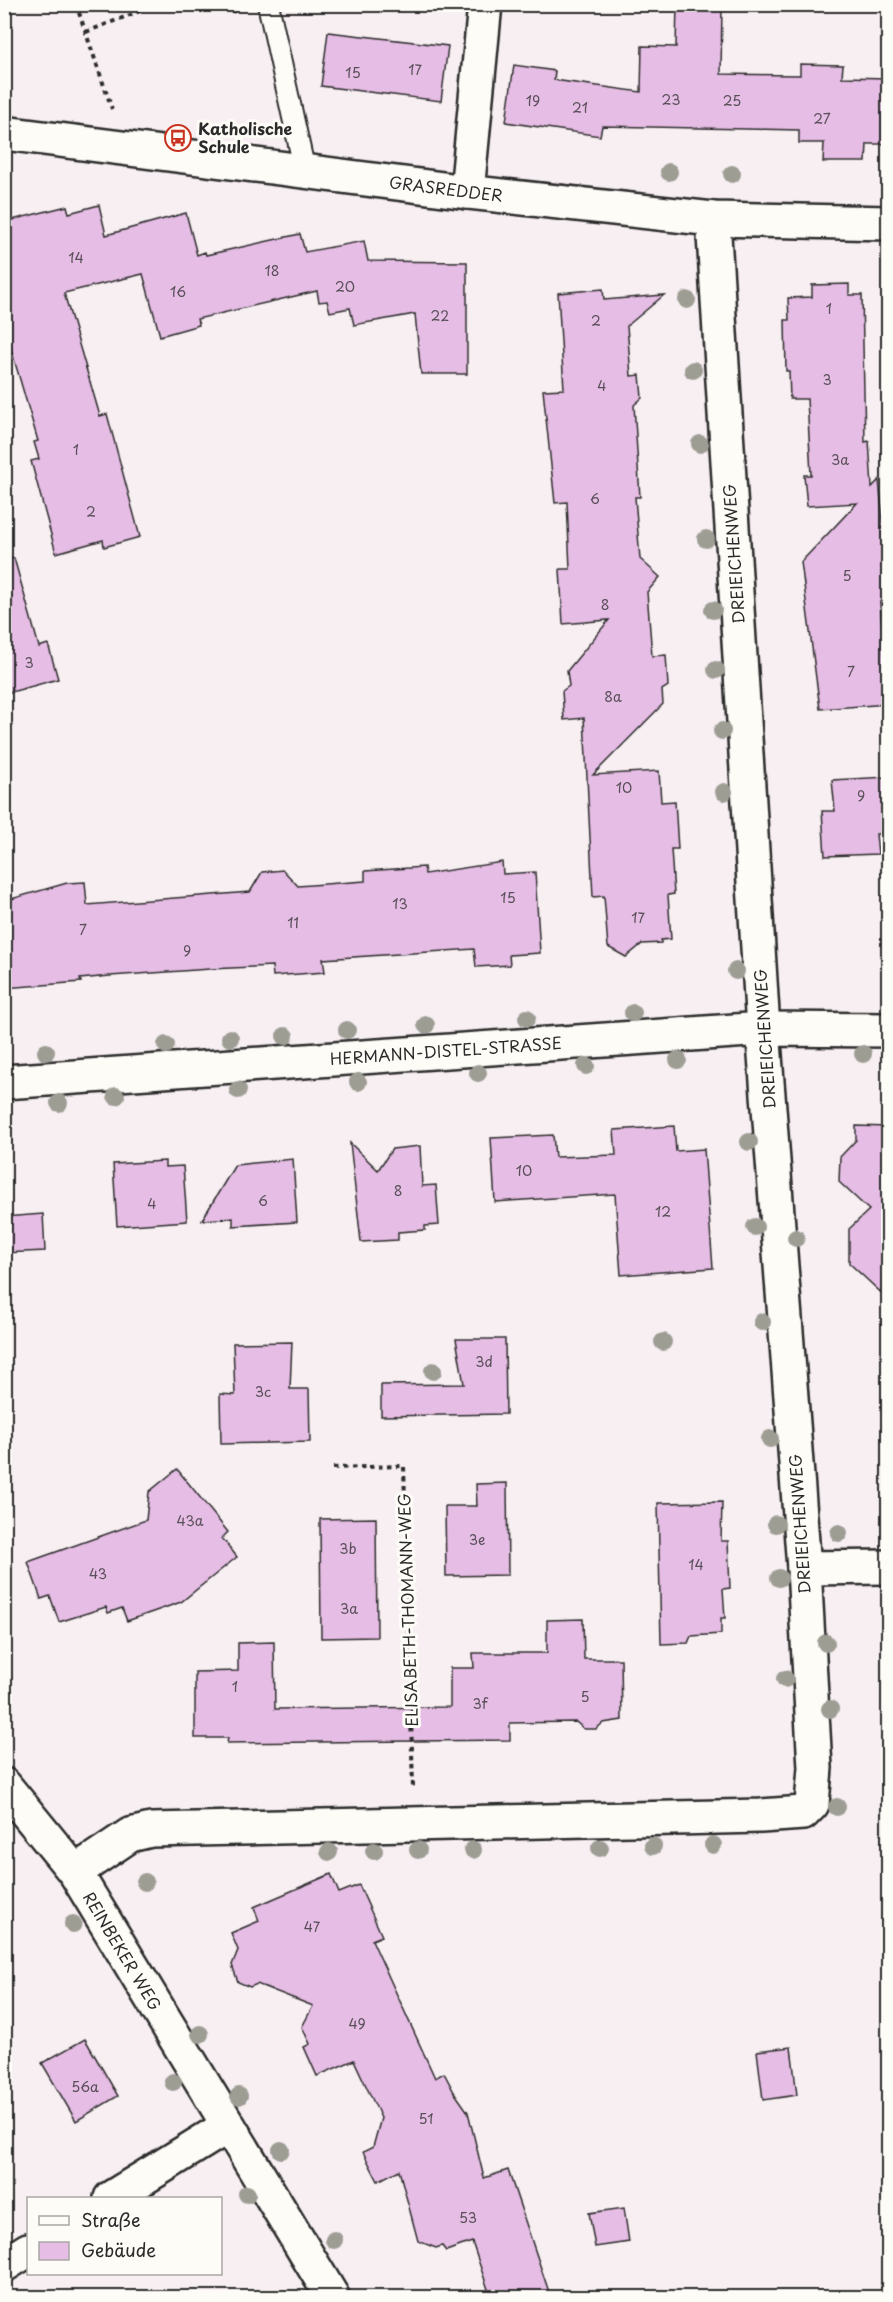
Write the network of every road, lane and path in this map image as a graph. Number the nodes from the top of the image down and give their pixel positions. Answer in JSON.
{"nodes":[{"id":1,"x":76,"y":4,"type":"edge"},
{"id":2,"x":184,"y":4,"type":"edge"},
{"id":3,"x":268,"y":4,"type":"edge"},
{"id":4,"x":485,"y":4,"type":"edge"},
{"id":5,"x":86,"y":33,"type":"junction"},
{"id":6,"x":4,"y":134,"type":"edge"},
{"id":7,"x":125,"y":149,"type":"junction"},
{"id":8,"x":305,"y":172,"type":"junction"},
{"id":9,"x":467,"y":192,"type":"junction"},
{"id":10,"x":713,"y":219,"type":"junction"},
{"id":11,"x":888,"y":223,"type":"edge"},
{"id":12,"x":763,"y":1029,"type":"junction"},
{"id":13,"x":888,"y":1030,"type":"edge"},
{"id":14,"x":4,"y":1082,"type":"edge"},
{"id":15,"x":333,"y":1468,"type":"dead end"},
{"id":16,"x":888,"y":1567,"type":"edge"},
{"id":17,"x":804,"y":1568,"type":"junction"},
{"id":18,"x":4,"y":1785,"type":"edge"},
{"id":19,"x":414,"y":1825,"type":"junction"},
{"id":20,"x":75,"y":1872,"type":"junction"},
{"id":21,"x":228,"y":2126,"type":"junction"},
{"id":22,"x":114,"y":2197,"type":"edge"},
{"id":23,"x":27,"y":2251,"type":"edge"},
{"id":24,"x":4,"y":2265,"type":"edge"},
{"id":25,"x":333,"y":2298,"type":"edge"}],
"edges":[{"from":1,"to":5,"type":"path"},
{"from":2,"to":5,"type":"path"},
{"from":3,"to":8,"type":"lane"},
{"from":4,"to":9,"type":"street"},
{"from":5,"to":7,"type":"path"},
{"from":6,"to":7,"type":"street","name":"GRASREDDER"},
{"from":7,"to":8,"type":"street","name":"GRASREDDER"},
{"from":8,"to":9,"type":"street","name":"GRASREDDER"},
{"from":9,"to":10,"type":"street","name":"GRASREDDER"},
{"from":10,"to":11,"type":"street","name":"GRASREDDER"},
{"from":10,"to":12,"type":"street","name":"DREIEICHENWEG"},
{"from":12,"to":13,"type":"street","name":"HERMANN-DISTEL-STRASSE"},
{"from":12,"to":14,"type":"street","name":"HERMANN-DISTEL-STRASSE"},
{"from":12,"to":17,"type":"street","name":"DREIEICHENWEG"},
{"from":15,"to":19,"type":"path","name":"ELISABETH-THOMANN-WEG"},
{"from":16,"to":17,"type":"street"},
{"from":17,"to":19,"type":"street","name":"DREIEICHENWEG"},
{"from":18,"to":20,"type":"street","name":"REINBEKER WEG"},
{"from":19,"to":20,"type":"street"},
{"from":20,"to":21,"type":"street","name":"REINBEKER WEG"},
{"from":21,"to":22,"type":"street"},
{"from":21,"to":25,"type":"street","name":"REINBEKER WEG"},
{"from":23,"to":24,"type":"street"}]}
